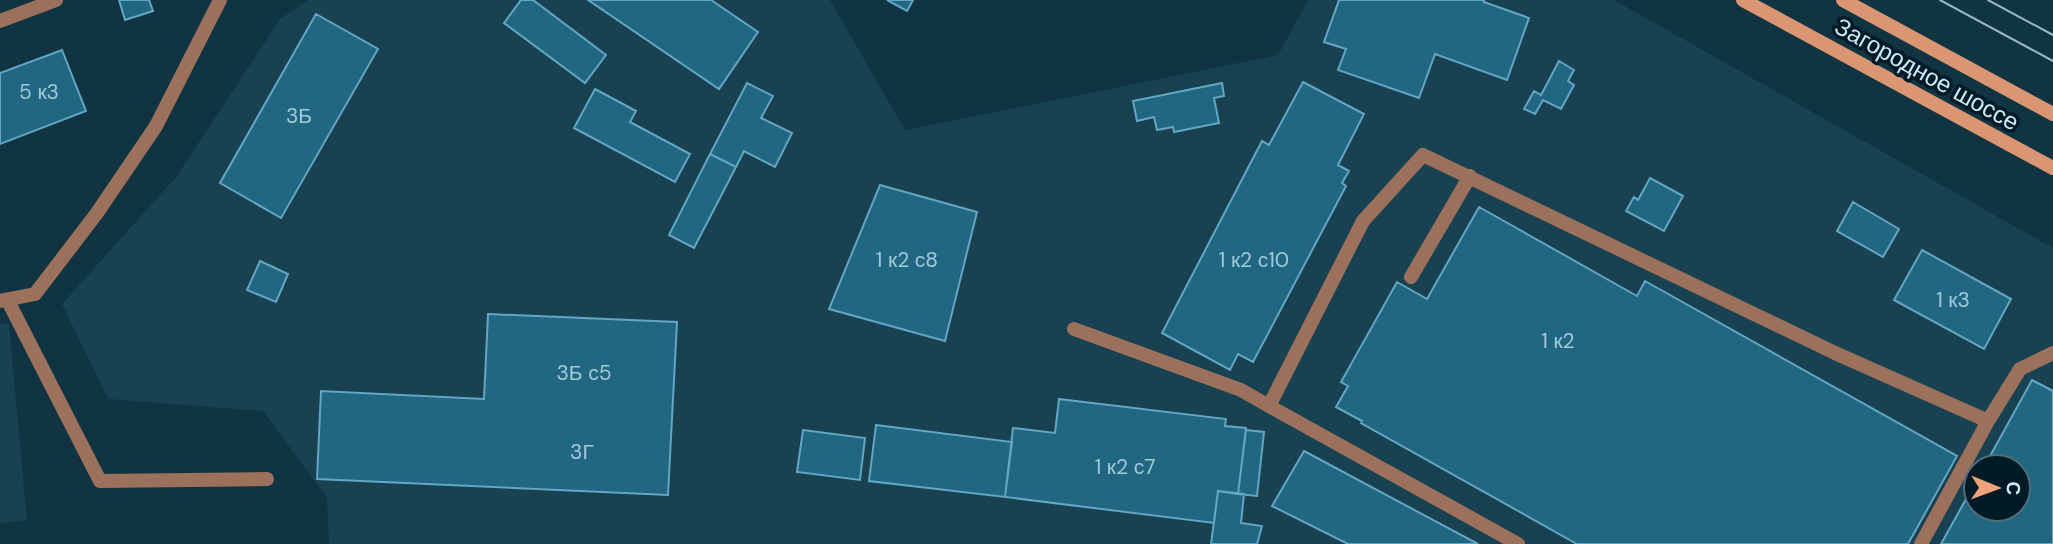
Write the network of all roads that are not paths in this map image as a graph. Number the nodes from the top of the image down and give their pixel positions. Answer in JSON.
{"nodes":[{"id":1,"x":56,"y":0,"type":"edge"},
{"id":2,"x":220,"y":0,"type":"edge"},
{"id":3,"x":1743,"y":0,"type":"edge"},
{"id":4,"x":1843,"y":0,"type":"edge"},
{"id":5,"x":0,"y":20,"type":"edge"},
{"id":6,"x":2053,"y":114,"type":"edge"},
{"id":7,"x":2053,"y":168,"type":"edge"},
{"id":8,"x":1470,"y":176,"type":"junction"},
{"id":9,"x":1411,"y":277,"type":"dead end"},
{"id":10,"x":4,"y":301,"type":"edge"},
{"id":11,"x":1074,"y":329,"type":"dead end"},
{"id":12,"x":2053,"y":353,"type":"edge"},
{"id":13,"x":1269,"y":407,"type":"junction"},
{"id":14,"x":1989,"y":421,"type":"junction"},
{"id":15,"x":267,"y":479,"type":"dead end"},
{"id":16,"x":1518,"y":544,"type":"edge"},
{"id":17,"x":1922,"y":544,"type":"edge"}],
"edges":[{"from":1,"to":5,"type":"lane"},
{"from":2,"to":10,"type":"lane"},
{"from":3,"to":7,"type":"main road","name":"Загородное шоссе"},
{"from":4,"to":6,"type":"main road","name":"Загородное шоссе"},
{"from":8,"to":9,"type":"lane"},
{"from":8,"to":13,"type":"lane"},
{"from":8,"to":14,"type":"lane"},
{"from":10,"to":15,"type":"lane"},
{"from":11,"to":13,"type":"lane"},
{"from":12,"to":14,"type":"lane"},
{"from":13,"to":16,"type":"lane"},
{"from":14,"to":17,"type":"lane"}]}
